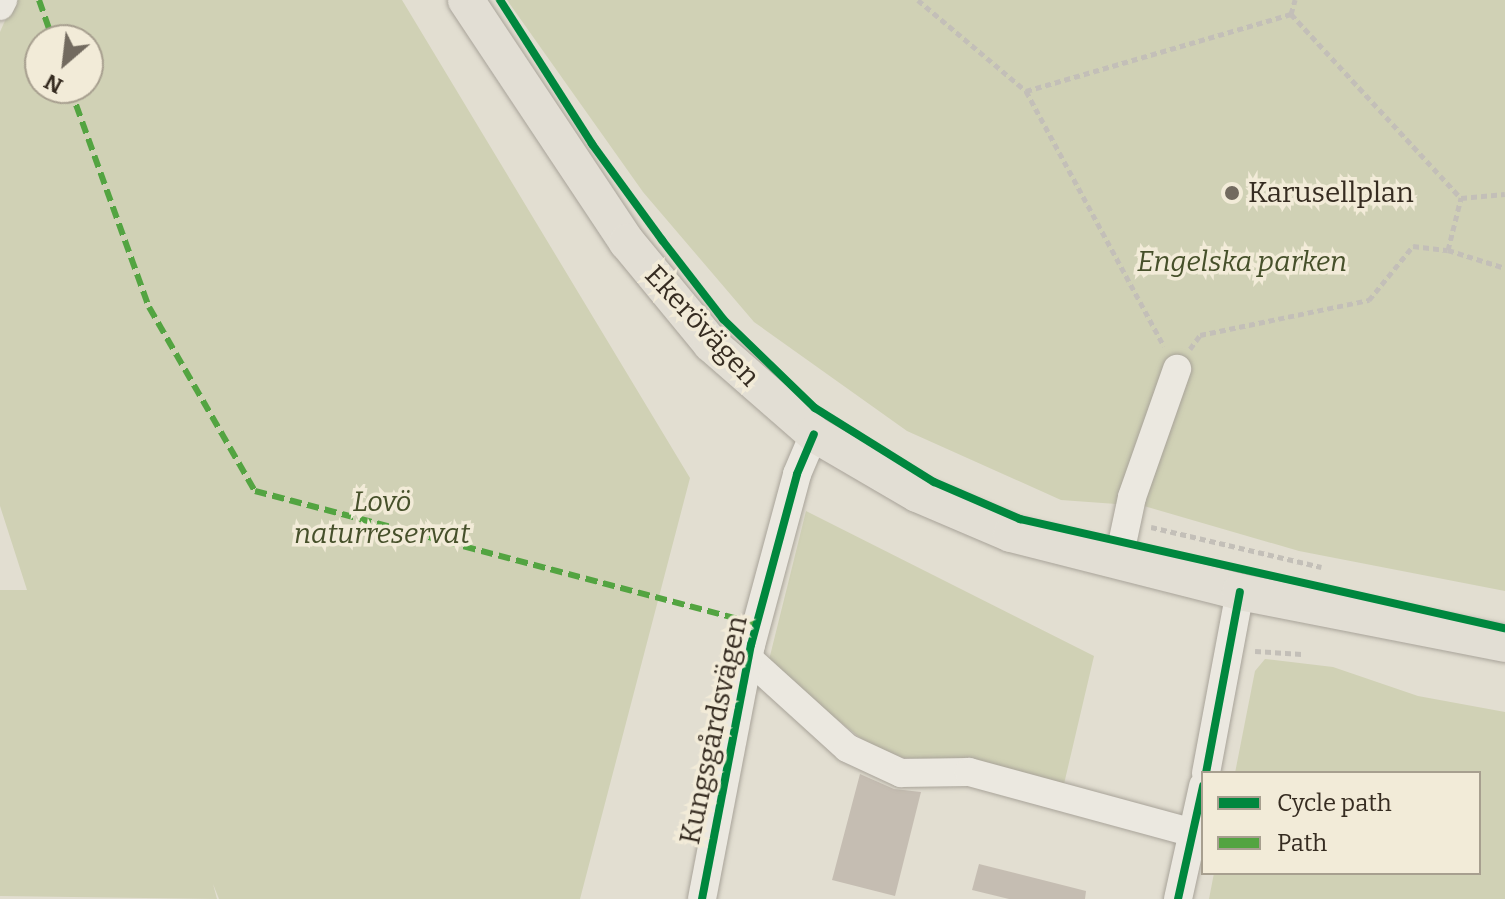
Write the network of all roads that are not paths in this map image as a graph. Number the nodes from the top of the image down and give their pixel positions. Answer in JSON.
{"nodes":[{"id":1,"x":3,"y":0,"type":"edge"},
{"id":2,"x":466,"y":0,"type":"edge"},
{"id":3,"x":0,"y":6,"type":"edge"},
{"id":4,"x":1177,"y":369,"type":"road end"},
{"id":5,"x":814,"y":434,"type":"junction"},
{"id":6,"x":1118,"y":563,"type":"junction"},
{"id":7,"x":1240,"y":592,"type":"junction"},
{"id":8,"x":1505,"y":644,"type":"edge"},
{"id":9,"x":749,"y":659,"type":"junction"},
{"id":10,"x":1206,"y":771,"type":"edge"},
{"id":11,"x":1201,"y":796,"type":"edge"},
{"id":12,"x":1194,"y":833,"type":"junction"},
{"id":13,"x":702,"y":899,"type":"edge"},
{"id":14,"x":1178,"y":899,"type":"edge"}],
"edges":[{"from":1,"to":3,"type":"street"},
{"from":2,"to":5,"type":"main road","name":"Ekerövägen"},
{"from":4,"to":6,"type":"street"},
{"from":5,"to":6,"type":"main road","name":"Ekerövägen"},
{"from":5,"to":9,"type":"street","name":"Kungsgårdsvägen"},
{"from":6,"to":7,"type":"main road","name":"Ekerövägen"},
{"from":7,"to":8,"type":"main road","name":"Ekerövägen"},
{"from":7,"to":10,"type":"street"},
{"from":9,"to":12,"type":"street"},
{"from":9,"to":13,"type":"street","name":"Kungsgårdsvägen"},
{"from":11,"to":12,"type":"street"},
{"from":12,"to":14,"type":"street"}]}
